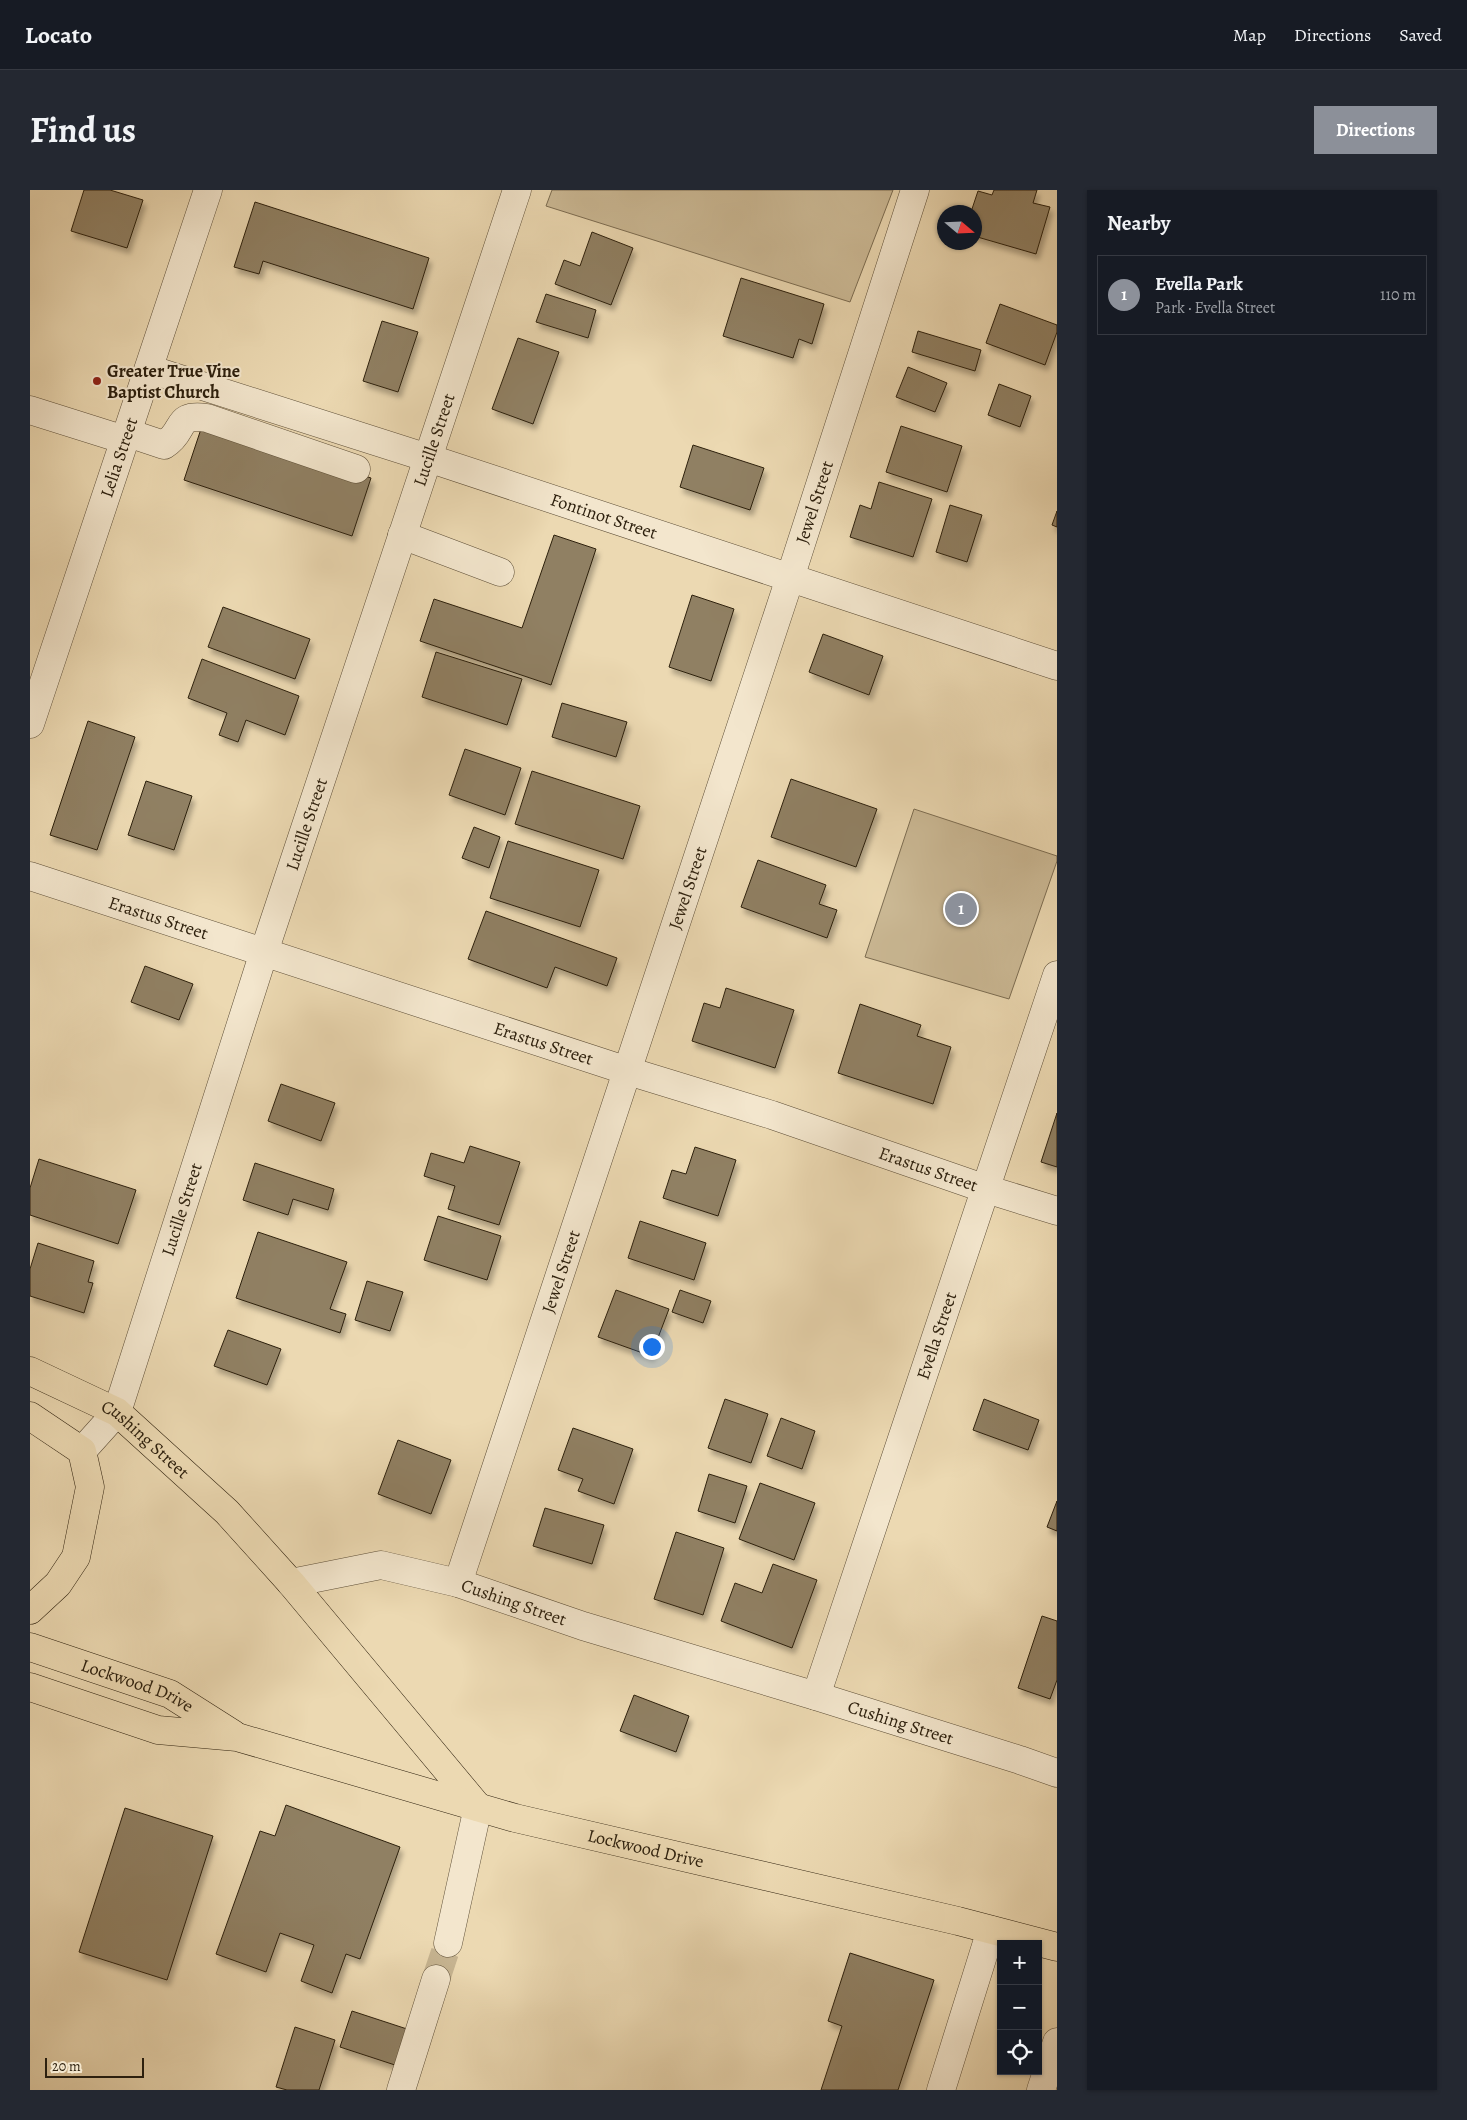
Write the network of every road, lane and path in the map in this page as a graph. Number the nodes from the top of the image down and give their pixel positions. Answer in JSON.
{"nodes":[{"id":1,"x":208,"y":190,"type":"edge"},
{"id":2,"x":518,"y":190,"type":"edge"},
{"id":3,"x":915,"y":190,"type":"edge"},
{"id":4,"x":149,"y":369,"type":"junction"},
{"id":5,"x":217,"y":390,"type":"junction"},
{"id":6,"x":30,"y":410,"type":"edge"},
{"id":7,"x":278,"y":410,"type":"junction"},
{"id":8,"x":207,"y":418,"type":"junction"},
{"id":9,"x":336,"y":428,"type":"junction"},
{"id":10,"x":126,"y":437,"type":"junction"},
{"id":11,"x":268,"y":440,"type":"junction"},
{"id":12,"x":428,"y":458,"type":"junction"},
{"id":13,"x":327,"y":460,"type":"junction"},
{"id":14,"x":356,"y":469,"type":"dead end"},
{"id":15,"x":402,"y":536,"type":"junction"},
{"id":16,"x":500,"y":572,"type":"dead end"},
{"id":17,"x":790,"y":578,"type":"junction"},
{"id":18,"x":1057,"y":666,"type":"edge"},
{"id":19,"x":30,"y":724,"type":"edge"},
{"id":20,"x":30,"y":876,"type":"edge"},
{"id":21,"x":264,"y":952,"type":"junction"},
{"id":22,"x":1057,"y":975,"type":"edge"},
{"id":23,"x":628,"y":1071,"type":"junction"},
{"id":24,"x":986,"y":1189,"type":"junction"},
{"id":25,"x":1057,"y":1211,"type":"edge"},
{"id":26,"x":30,"y":1371,"type":"edge"},
{"id":27,"x":117,"y":1412,"type":"junction"},
{"id":28,"x":30,"y":1416,"type":"edge"},
{"id":29,"x":82,"y":1450,"type":"junction"},
{"id":30,"x":291,"y":1583,"type":"junction"},
{"id":31,"x":458,"y":1583,"type":"junction"},
{"id":32,"x":30,"y":1610,"type":"edge"},
{"id":33,"x":30,"y":1647,"type":"edge"},
{"id":34,"x":32,"y":1693,"type":"edge"},
{"id":35,"x":816,"y":1696,"type":"junction"},
{"id":36,"x":237,"y":1737,"type":"junction"},
{"id":37,"x":1057,"y":1773,"type":"edge"},
{"id":38,"x":478,"y":1807,"type":"junction"},
{"id":39,"x":991,"y":1930,"type":"junction"},
{"id":40,"x":448,"y":1943,"type":"tunnel mouth"},
{"id":41,"x":1057,"y":1947,"type":"edge"},
{"id":42,"x":436,"y":1979,"type":"tunnel mouth"},
{"id":43,"x":1057,"y":2042,"type":"edge"},
{"id":44,"x":402,"y":2090,"type":"edge"},
{"id":45,"x":940,"y":2090,"type":"edge"},
{"id":46,"x":1041,"y":2090,"type":"edge"}],
"edges":[{"from":1,"to":4,"type":"street","name":"Lelia Street"},
{"from":2,"to":12,"type":"street","name":"Lucille Street"},
{"from":3,"to":17,"type":"street","name":"Jewel Street"},
{"from":4,"to":5,"type":"street","name":"Fontinot Street"},
{"from":4,"to":10,"type":"street","name":"Lelia Street"},
{"from":5,"to":7,"type":"street","name":"Fontinot Street"},
{"from":5,"to":8,"type":"street"},
{"from":6,"to":10,"type":"street"},
{"from":7,"to":9,"type":"street","name":"Fontinot Street"},
{"from":7,"to":11,"type":"street"},
{"from":8,"to":10,"type":"street"},
{"from":8,"to":11,"type":"street"},
{"from":9,"to":12,"type":"street","name":"Fontinot Street"},
{"from":9,"to":13,"type":"street"},
{"from":10,"to":19,"type":"street","name":"Lelia Street"},
{"from":11,"to":13,"type":"street"},
{"from":12,"to":15,"type":"street","name":"Lucille Street"},
{"from":12,"to":17,"type":"street","name":"Fontinot Street"},
{"from":13,"to":14,"type":"street"},
{"from":15,"to":16,"type":"street"},
{"from":15,"to":21,"type":"street","name":"Lucille Street"},
{"from":17,"to":18,"type":"street","name":"Fontinot Street"},
{"from":17,"to":23,"type":"street","name":"Jewel Street"},
{"from":20,"to":21,"type":"street","name":"Erastus Street"},
{"from":21,"to":23,"type":"street","name":"Erastus Street"},
{"from":21,"to":27,"type":"street","name":"Lucille Street"},
{"from":22,"to":24,"type":"street","name":"Evella Street"},
{"from":23,"to":24,"type":"street","name":"Erastus Street"},
{"from":23,"to":31,"type":"street","name":"Jewel Street"},
{"from":24,"to":25,"type":"street","name":"Erastus Street"},
{"from":24,"to":35,"type":"street","name":"Evella Street"},
{"from":26,"to":27,"type":"main road","name":"Cushing Street"},
{"from":27,"to":29,"type":"street","name":"Lucille Street"},
{"from":27,"to":30,"type":"main road","name":"Cushing Street"},
{"from":28,"to":29,"type":"main road"},
{"from":29,"to":32,"type":"main road"},
{"from":30,"to":31,"type":"street","name":"Cushing Street"},
{"from":30,"to":38,"type":"main road"},
{"from":31,"to":35,"type":"street","name":"Cushing Street"},
{"from":33,"to":36,"type":"main road","name":"Lockwood Drive"},
{"from":34,"to":36,"type":"main road","name":"Lockwood Drive"},
{"from":35,"to":37,"type":"street","name":"Cushing Street"},
{"from":36,"to":38,"type":"main road","name":"Lockwood Drive"},
{"from":38,"to":39,"type":"main road","name":"Lockwood Drive"},
{"from":38,"to":40,"type":"street"},
{"from":39,"to":41,"type":"main road","name":"Lockwood Drive"},
{"from":39,"to":45,"type":"street"},
{"from":42,"to":44,"type":"street"},
{"from":43,"to":46,"type":"street"}]}
